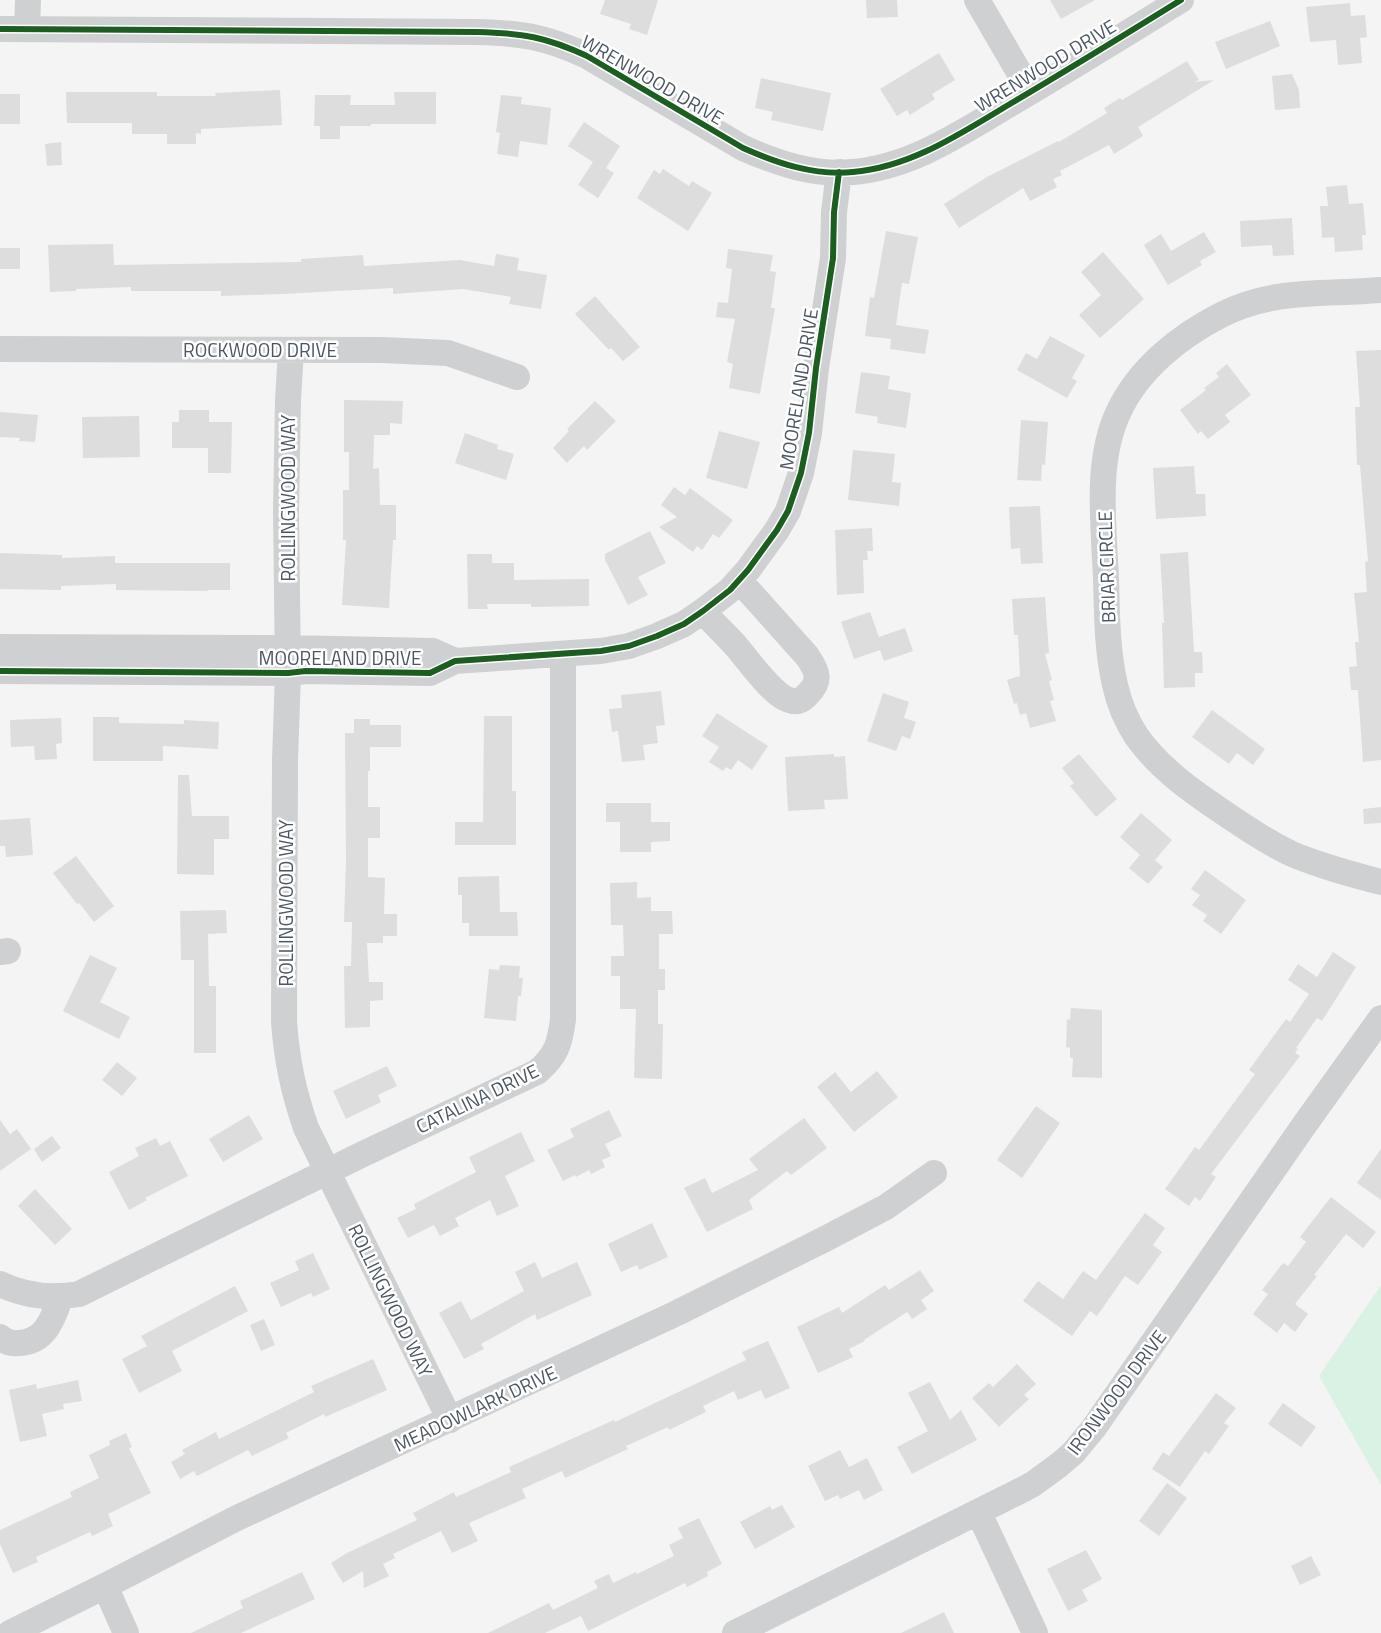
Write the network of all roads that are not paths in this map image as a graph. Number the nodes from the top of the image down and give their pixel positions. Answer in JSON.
{"nodes":[{"id":1,"x":28,"y":0,"type":"edge"},
{"id":2,"x":976,"y":0,"type":"edge"},
{"id":3,"x":1181,"y":0,"type":"edge"},
{"id":4,"x":0,"y":29,"type":"edge"},
{"id":5,"x":27,"y":29,"type":"junction"},
{"id":6,"x":1030,"y":91,"type":"junction"},
{"id":7,"x":839,"y":172,"type":"junction"},
{"id":8,"x":1381,"y":290,"type":"edge"},
{"id":9,"x":0,"y":349,"type":"edge"},
{"id":10,"x":291,"y":350,"type":"junction"},
{"id":11,"x":517,"y":377,"type":"dead end"},
{"id":12,"x":739,"y":580,"type":"junction"},
{"id":13,"x":703,"y":611,"type":"junction"},
{"id":14,"x":0,"y":647,"type":"edge"},
{"id":15,"x":563,"y":655,"type":"junction"},
{"id":16,"x":288,"y":660,"type":"junction"},
{"id":17,"x":0,"y":671,"type":"edge"},
{"id":18,"x":1381,"y":882,"type":"edge"},
{"id":19,"x":1381,"y":1018,"type":"edge"},
{"id":20,"x":327,"y":1172,"type":"junction"},
{"id":21,"x":934,"y":1173,"type":"dead end"},
{"id":22,"x":0,"y":1284,"type":"edge"},
{"id":23,"x":61,"y":1296,"type":"junction"},
{"id":24,"x":0,"y":1337,"type":"edge"},
{"id":25,"x":450,"y":1420,"type":"junction"},
{"id":26,"x":979,"y":1513,"type":"junction"},
{"id":27,"x":105,"y":1586,"type":"junction"},
{"id":28,"x":10,"y":1633,"type":"edge"},
{"id":29,"x":126,"y":1633,"type":"edge"},
{"id":30,"x":735,"y":1633,"type":"edge"},
{"id":31,"x":1035,"y":1633,"type":"edge"}],
"edges":[{"from":1,"to":5,"type":"street"},
{"from":2,"to":6,"type":"street"},
{"from":3,"to":6,"type":"street","name":"WRENWOOD DRIVE"},
{"from":4,"to":5,"type":"street","name":"WRENWOOD DRIVE"},
{"from":5,"to":7,"type":"street","name":"WRENWOOD DRIVE"},
{"from":6,"to":7,"type":"street","name":"WRENWOOD DRIVE"},
{"from":7,"to":12,"type":"street","name":"MOORELAND DRIVE"},
{"from":8,"to":18,"type":"street","name":"BRIAR CIRCLE"},
{"from":9,"to":10,"type":"street","name":"ROCKWOOD DRIVE"},
{"from":10,"to":11,"type":"street","name":"ROCKWOOD DRIVE"},
{"from":10,"to":16,"type":"street","name":"ROLLINGWOOD WAY"},
{"from":12,"to":13,"type":"street","name":"MOORELAND DRIVE"},
{"from":12,"to":13,"type":"street"},
{"from":13,"to":15,"type":"street","name":"MOORELAND DRIVE"},
{"from":14,"to":16,"type":"street","name":"MOORELAND DRIVE"},
{"from":15,"to":16,"type":"street","name":"MOORELAND DRIVE"},
{"from":15,"to":20,"type":"street","name":"CATALINA DRIVE"},
{"from":16,"to":17,"type":"street","name":"MOORELAND DRIVE"},
{"from":16,"to":20,"type":"street","name":"ROLLINGWOOD WAY"},
{"from":19,"to":26,"type":"street","name":"IRONWOOD DRIVE"},
{"from":20,"to":23,"type":"street","name":"CATALINA DRIVE"},
{"from":20,"to":25,"type":"street","name":"ROLLINGWOOD WAY"},
{"from":21,"to":25,"type":"street","name":"MEADOWLARK DRIVE"},
{"from":22,"to":23,"type":"street","name":"CATALINA DRIVE"},
{"from":23,"to":24,"type":"street"},
{"from":25,"to":27,"type":"street","name":"MEADOWLARK DRIVE"},
{"from":26,"to":30,"type":"street","name":"IRONWOOD DRIVE"},
{"from":26,"to":31,"type":"street"},
{"from":27,"to":28,"type":"street","name":"MEADOWLARK DRIVE"},
{"from":27,"to":29,"type":"street"}]}
